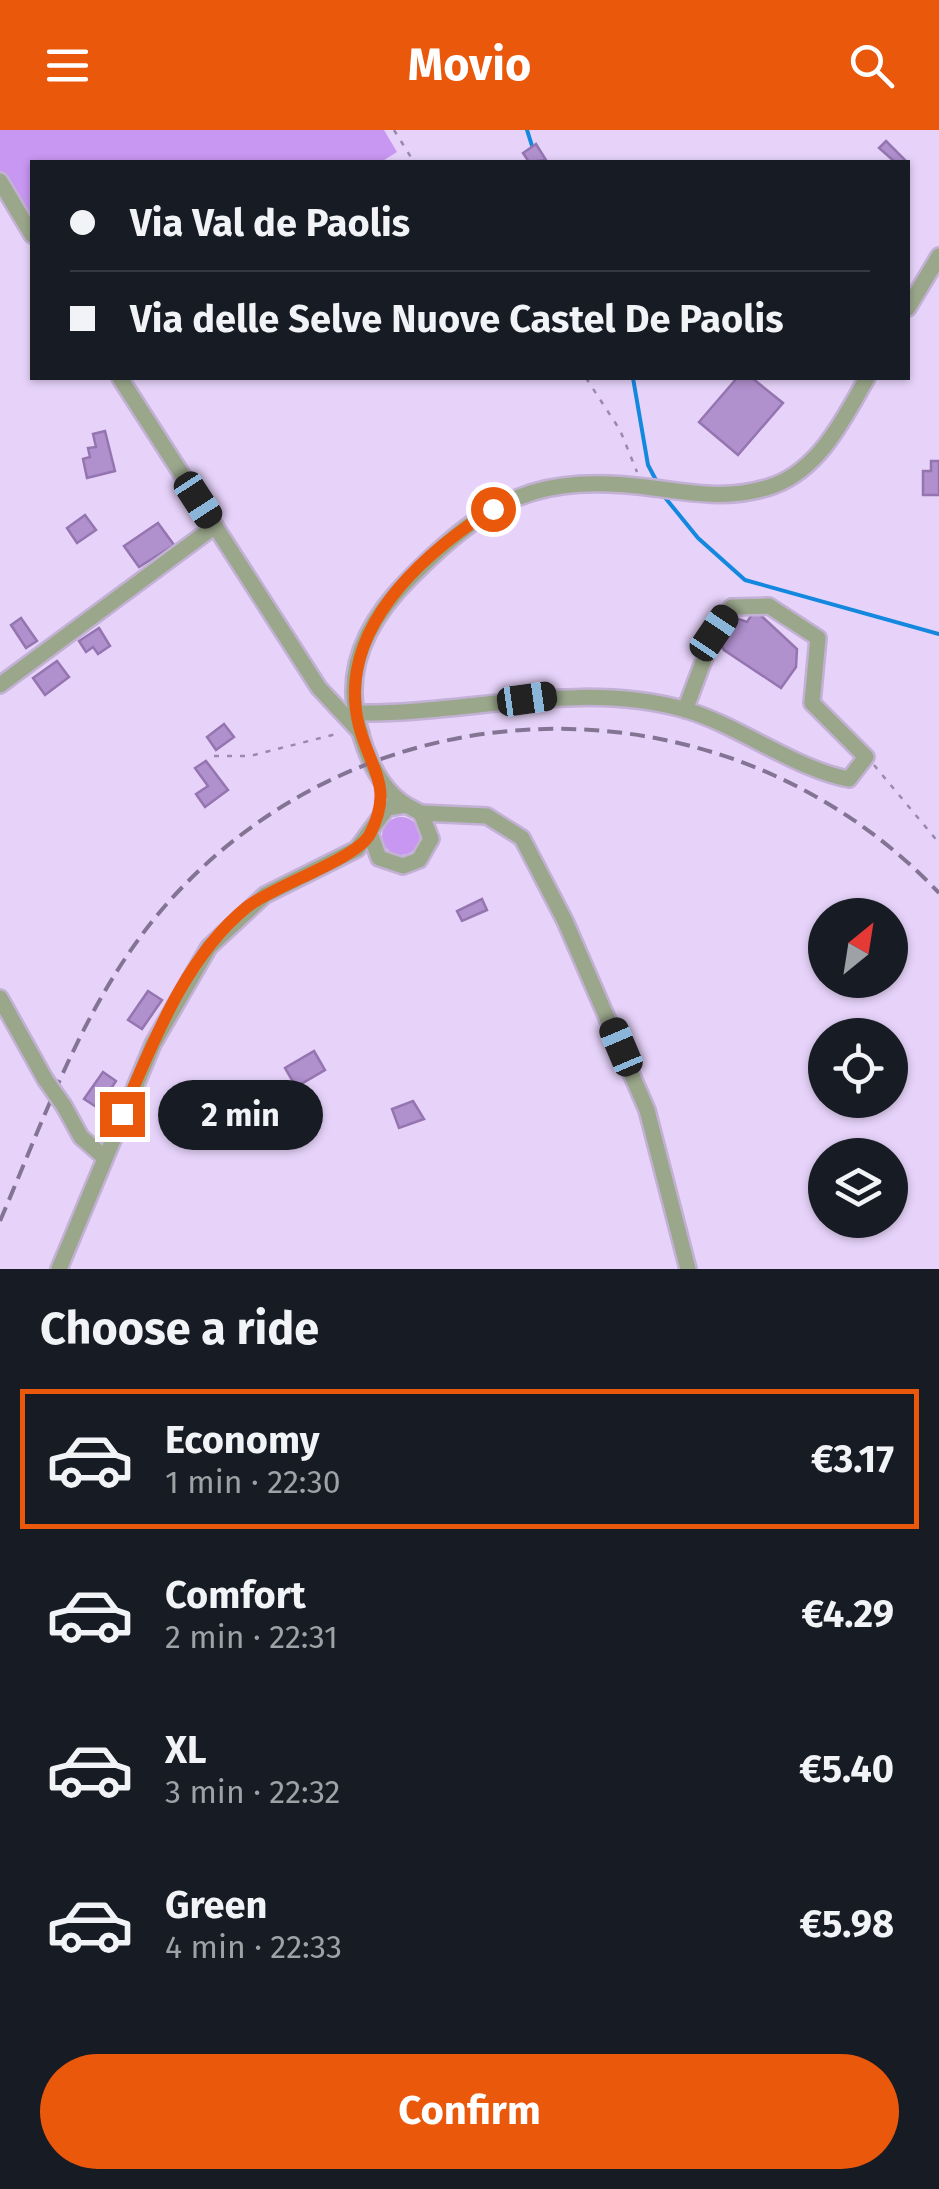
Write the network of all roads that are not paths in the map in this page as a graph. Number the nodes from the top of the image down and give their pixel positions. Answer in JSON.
{"nodes":[{"id":1,"x":0,"y":181,"type":"edge"},
{"id":2,"x":30,"y":232,"type":"edge"},
{"id":3,"x":939,"y":256,"type":"edge"},
{"id":4,"x":910,"y":305,"type":"edge"},
{"id":5,"x":121,"y":380,"type":"edge"},
{"id":6,"x":866,"y":380,"type":"edge"},
{"id":7,"x":215,"y":526,"type":"junction"},
{"id":8,"x":0,"y":685,"type":"edge"},
{"id":9,"x":685,"y":710,"type":"junction"},
{"id":10,"x":358,"y":725,"type":"junction"},
{"id":11,"x":382,"y":784,"type":"junction"},
{"id":12,"x":406,"y":806,"type":"junction"},
{"id":13,"x":422,"y":813,"type":"junction"},
{"id":14,"x":379,"y":814,"type":"junction"},
{"id":15,"x":451,"y":816,"type":"junction"},
{"id":16,"x":370,"y":834,"type":"junction"},
{"id":17,"x":431,"y":838,"type":"junction"},
{"id":18,"x":374,"y":851,"type":"junction"},
{"id":19,"x":342,"y":858,"type":"junction"},
{"id":20,"x":0,"y":998,"type":"edge"},
{"id":21,"x":104,"y":1157,"type":"junction"},
{"id":22,"x":59,"y":1269,"type":"edge"},
{"id":23,"x":688,"y":1269,"type":"edge"}],
"edges":[{"from":1,"to":2,"type":"street"},
{"from":3,"to":4,"type":"street"},
{"from":5,"to":7,"type":"street"},
{"from":6,"to":10,"type":"street"},
{"from":7,"to":8,"type":"street"},
{"from":7,"to":10,"type":"street"},
{"from":9,"to":9,"type":"street"},
{"from":9,"to":10,"type":"street"},
{"from":10,"to":11,"type":"street"},
{"from":11,"to":12,"type":"street"},
{"from":11,"to":14,"type":"street"},
{"from":12,"to":13,"type":"street"},
{"from":12,"to":14,"type":"street"},
{"from":13,"to":15,"type":"street"},
{"from":13,"to":17,"type":"street"},
{"from":14,"to":16,"type":"street"},
{"from":15,"to":17,"type":"street"},
{"from":15,"to":23,"type":"street"},
{"from":16,"to":18,"type":"street"},
{"from":16,"to":19,"type":"street"},
{"from":17,"to":18,"type":"street"},
{"from":18,"to":19,"type":"street"},
{"from":19,"to":21,"type":"street"},
{"from":20,"to":21,"type":"street","bridge":true},
{"from":21,"to":22,"type":"street"}]}
